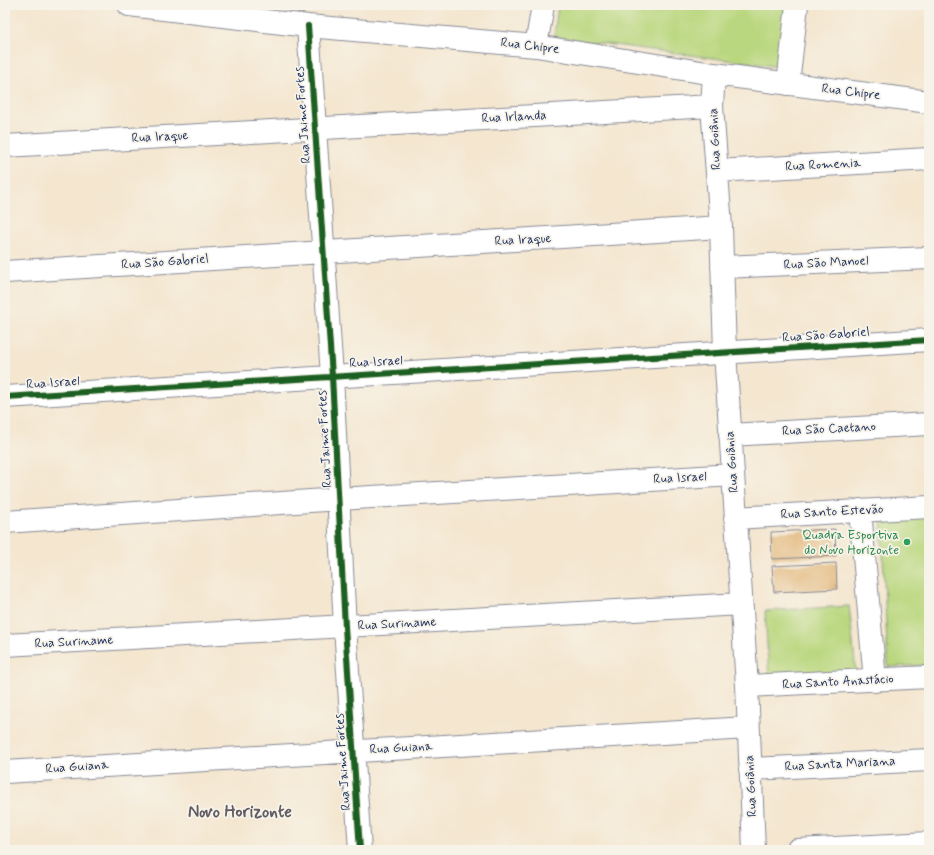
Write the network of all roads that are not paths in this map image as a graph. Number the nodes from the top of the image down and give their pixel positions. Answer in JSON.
{"nodes":[{"id":1,"x":129,"y":5,"type":"edge"},
{"id":2,"x":543,"y":5,"type":"edge"},
{"id":3,"x":797,"y":5,"type":"edge"},
{"id":4,"x":308,"y":26,"type":"junction"},
{"id":5,"x":536,"y":46,"type":"junction"},
{"id":6,"x":714,"y":74,"type":"junction"},
{"id":7,"x":788,"y":84,"type":"junction"},
{"id":8,"x":929,"y":102,"type":"edge"},
{"id":9,"x":712,"y":106,"type":"junction"},
{"id":10,"x":315,"y":128,"type":"junction"},
{"id":11,"x":5,"y":146,"type":"edge"},
{"id":12,"x":929,"y":159,"type":"edge"},
{"id":13,"x":717,"y":172,"type":"junction"},
{"id":14,"x":721,"y":227,"type":"junction"},
{"id":15,"x":324,"y":252,"type":"junction"},
{"id":16,"x":929,"y":258,"type":"edge"},
{"id":17,"x":722,"y":267,"type":"junction"},
{"id":18,"x":5,"y":272,"type":"edge"},
{"id":19,"x":929,"y":340,"type":"edge"},
{"id":20,"x":725,"y":352,"type":"junction"},
{"id":21,"x":332,"y":376,"type":"junction"},
{"id":22,"x":5,"y":397,"type":"edge"},
{"id":23,"x":929,"y":424,"type":"edge"},
{"id":24,"x":730,"y":435,"type":"junction"},
{"id":25,"x":733,"y":475,"type":"junction"},
{"id":26,"x":339,"y":499,"type":"junction"},
{"id":27,"x":929,"y":507,"type":"edge"},
{"id":28,"x":860,"y":510,"type":"junction"},
{"id":29,"x":735,"y":518,"type":"junction"},
{"id":30,"x":5,"y":522,"type":"edge"},
{"id":31,"x":741,"y":604,"type":"junction"},
{"id":32,"x":345,"y":627,"type":"junction"},
{"id":33,"x":5,"y":645,"type":"edge"},
{"id":34,"x":929,"y":677,"type":"edge"},
{"id":35,"x":875,"y":681,"type":"junction"},
{"id":36,"x":747,"y":686,"type":"junction"},
{"id":37,"x":748,"y":728,"type":"junction"},
{"id":38,"x":352,"y":751,"type":"junction"},
{"id":39,"x":929,"y":760,"type":"edge"},
{"id":40,"x":750,"y":768,"type":"junction"},
{"id":41,"x":5,"y":772,"type":"edge"},
{"id":42,"x":929,"y":843,"type":"edge"},
{"id":43,"x":360,"y":850,"type":"edge"},
{"id":44,"x":754,"y":850,"type":"edge"},
{"id":45,"x":797,"y":850,"type":"edge"}],
"edges":[{"from":1,"to":4,"type":"street","name":"Rua Chipre"},
{"from":2,"to":5,"type":"street"},
{"from":3,"to":7,"type":"street"},
{"from":4,"to":5,"type":"street","name":"Rua Chipre"},
{"from":4,"to":10,"type":"street","name":"Rua Jaime Fortes"},
{"from":5,"to":6,"type":"street","name":"Rua Chipre"},
{"from":6,"to":7,"type":"street","name":"Rua Chipre"},
{"from":6,"to":9,"type":"street","name":"Rua Goiânia"},
{"from":7,"to":8,"type":"street","name":"Rua Chipre"},
{"from":9,"to":10,"type":"street","name":"Rua Irlanda"},
{"from":9,"to":13,"type":"street","name":"Rua Goiânia"},
{"from":10,"to":11,"type":"street","name":"Rua Iraque"},
{"from":10,"to":15,"type":"street","name":"Rua Jaime Fortes"},
{"from":12,"to":13,"type":"street","name":"Rua Romenia"},
{"from":13,"to":14,"type":"street","name":"Rua Goiânia"},
{"from":14,"to":15,"type":"street","name":"Rua Iraque"},
{"from":14,"to":17,"type":"street","name":"Rua Goiânia"},
{"from":15,"to":18,"type":"street","name":"Rua São Gabriel"},
{"from":15,"to":21,"type":"street","name":"Rua Jaime Fortes"},
{"from":16,"to":17,"type":"street","name":"Rua São Manoel"},
{"from":17,"to":20,"type":"street","name":"Rua Goiânia"},
{"from":19,"to":20,"type":"street","name":"Rua São Gabriel"},
{"from":20,"to":21,"type":"street","name":"Rua Israel"},
{"from":20,"to":24,"type":"street","name":"Rua Goiânia"},
{"from":21,"to":22,"type":"street","name":"Rua Israel"},
{"from":21,"to":26,"type":"street","name":"Rua Jaime Fortes"},
{"from":23,"to":24,"type":"street","name":"Rua São Caetano"},
{"from":24,"to":25,"type":"street","name":"Rua Goiânia"},
{"from":25,"to":26,"type":"street","name":"Rua Israel"},
{"from":25,"to":29,"type":"street","name":"Rua Goiânia"},
{"from":26,"to":30,"type":"street","name":"Rua Israel"},
{"from":26,"to":32,"type":"street","name":"Rua Jaime Fortes"},
{"from":27,"to":28,"type":"street","name":"Rua Santo Estevão"},
{"from":28,"to":29,"type":"street","name":"Rua Santo Estevão"},
{"from":28,"to":35,"type":"street"},
{"from":29,"to":31,"type":"street","name":"Rua Goiânia"},
{"from":31,"to":32,"type":"street","name":"Rua Suriname"},
{"from":31,"to":36,"type":"street","name":"Rua Goiânia"},
{"from":32,"to":33,"type":"street","name":"Rua Suriname"},
{"from":32,"to":38,"type":"street","name":"Rua Jaime Fortes"},
{"from":34,"to":35,"type":"street","name":"Rua Santo Anastácio"},
{"from":35,"to":36,"type":"street","name":"Rua Santo Anastácio"},
{"from":36,"to":37,"type":"street","name":"Rua Goiânia"},
{"from":37,"to":38,"type":"street","name":"Rua Guiana"},
{"from":37,"to":40,"type":"street","name":"Rua Goiânia"},
{"from":38,"to":41,"type":"street","name":"Rua Guiana"},
{"from":38,"to":43,"type":"street","name":"Rua Jaime Fortes"},
{"from":39,"to":40,"type":"street","name":"Rua Santa Mariana"},
{"from":40,"to":44,"type":"street","name":"Rua Goiânia"},
{"from":42,"to":45,"type":"street"}]}
